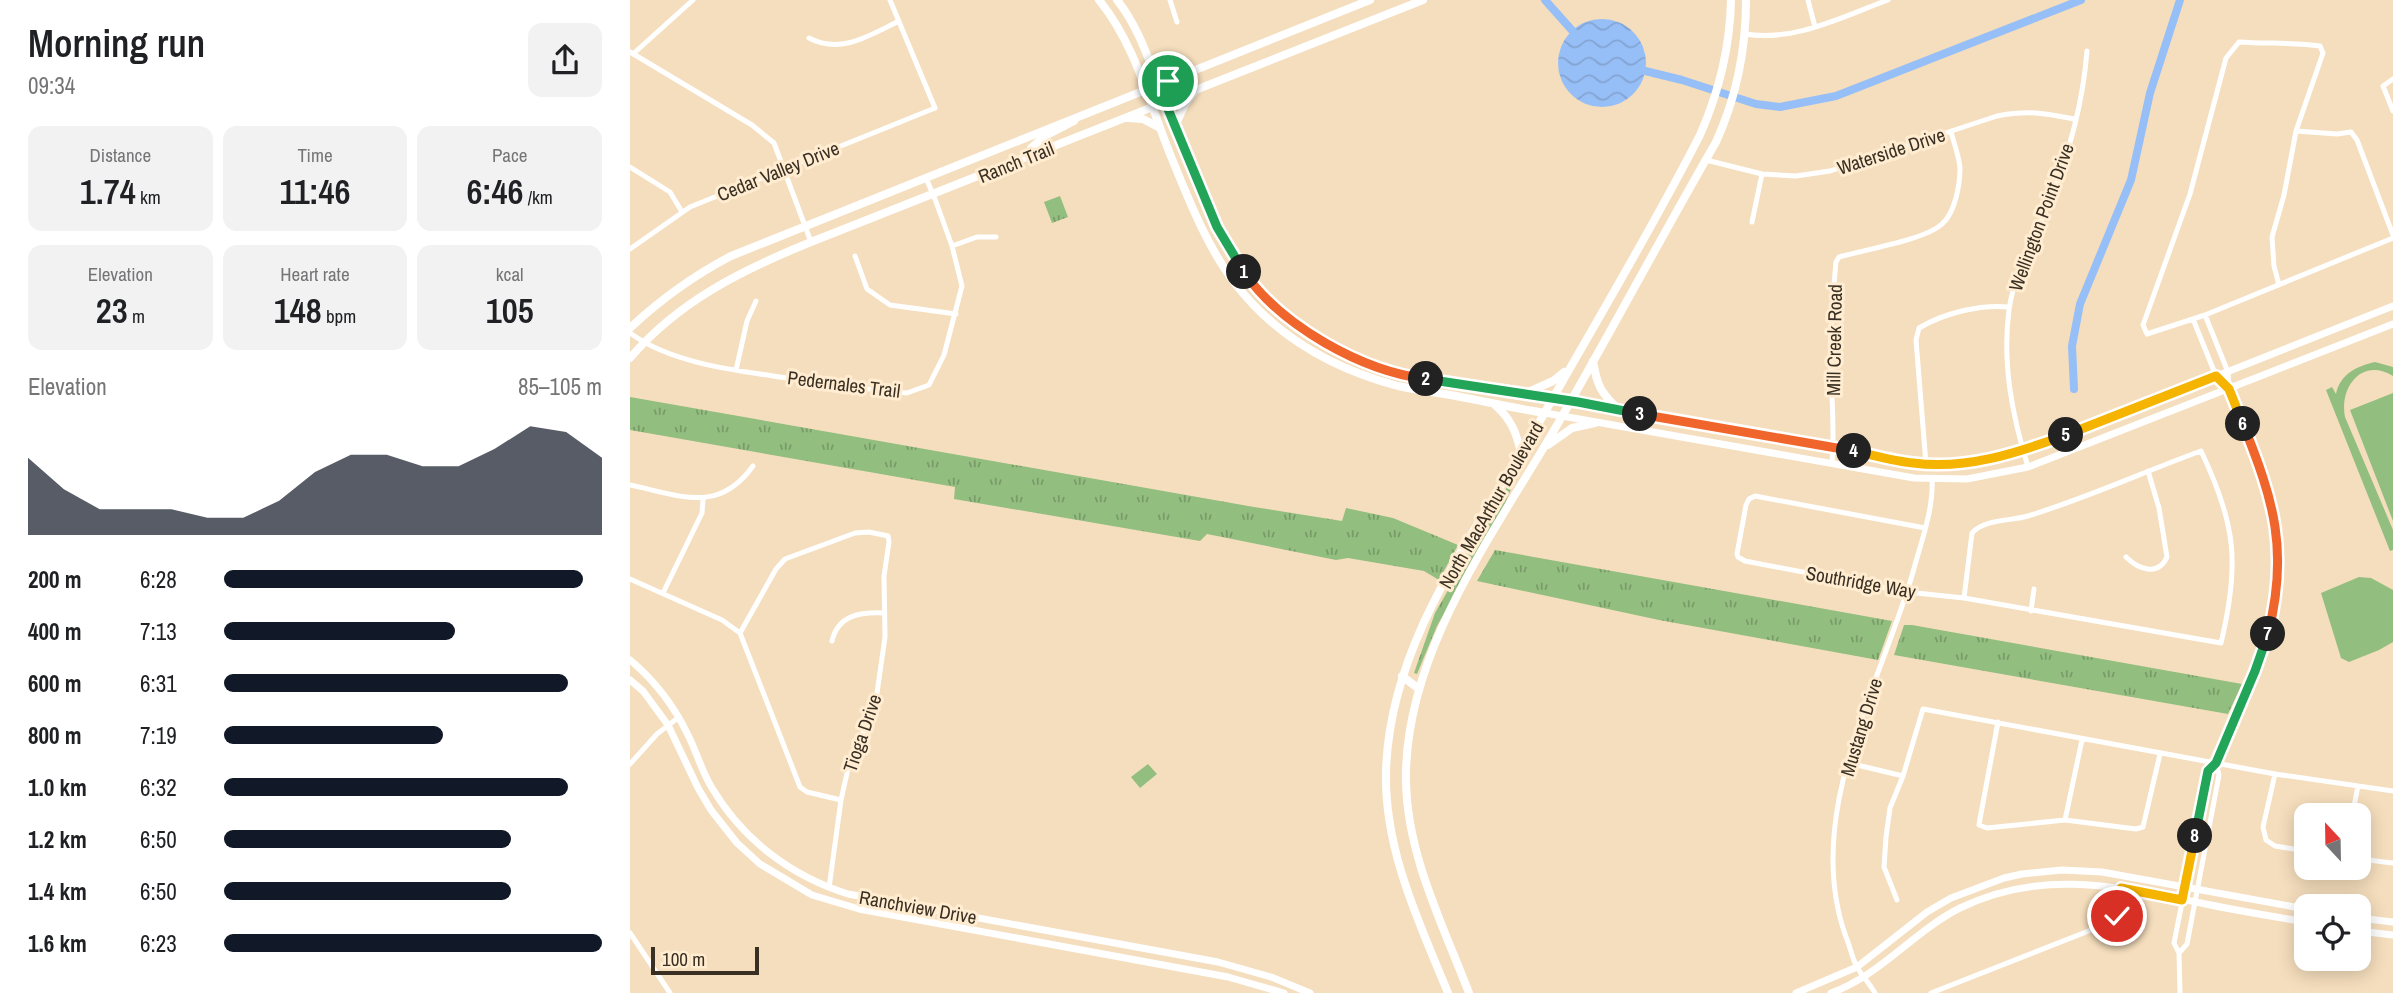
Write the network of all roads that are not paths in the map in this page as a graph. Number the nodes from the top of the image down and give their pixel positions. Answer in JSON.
{"nodes":[{"id":1,"x":693,"y":0,"type":"edge"},
{"id":2,"x":890,"y":0,"type":"edge"},
{"id":3,"x":1099,"y":0,"type":"edge"},
{"id":4,"x":1117,"y":0,"type":"edge"},
{"id":5,"x":1170,"y":0,"type":"edge"},
{"id":6,"x":1370,"y":0,"type":"edge"},
{"id":7,"x":1423,"y":0,"type":"edge"},
{"id":8,"x":1731,"y":0,"type":"edge"},
{"id":9,"x":1746,"y":0,"type":"edge"},
{"id":10,"x":1808,"y":0,"type":"edge"},
{"id":11,"x":1888,"y":0,"type":"edge"},
{"id":12,"x":1406,"y":3,"type":"edge"},
{"id":13,"x":899,"y":21,"type":"junction"},
{"id":14,"x":1177,"y":22,"type":"dead end"},
{"id":15,"x":1815,"y":27,"type":"junction"},
{"id":16,"x":1745,"y":34,"type":"junction"},
{"id":17,"x":809,"y":38,"type":"dead end"},
{"id":18,"x":2087,"y":51,"type":"dead end"},
{"id":19,"x":632,"y":53,"type":"edge"},
{"id":20,"x":2393,"y":79,"type":"edge"},
{"id":21,"x":1158,"y":85,"type":"junction"},
{"id":22,"x":1146,"y":90,"type":"junction"},
{"id":23,"x":1196,"y":90,"type":"junction"},
{"id":24,"x":1166,"y":102,"type":"junction"},
{"id":25,"x":1152,"y":107,"type":"junction"},
{"id":26,"x":2393,"y":111,"type":"edge"},
{"id":27,"x":1082,"y":115,"type":"junction"},
{"id":28,"x":1125,"y":118,"type":"junction"},
{"id":29,"x":2074,"y":119,"type":"junction"},
{"id":30,"x":1175,"y":127,"type":"junction"},
{"id":31,"x":1160,"y":128,"type":"junction"},
{"id":32,"x":2296,"y":131,"type":"junction"},
{"id":33,"x":1951,"y":132,"type":"junction"},
{"id":34,"x":1031,"y":156,"type":"junction"},
{"id":35,"x":1706,"y":160,"type":"junction"},
{"id":36,"x":630,"y":167,"type":"edge"},
{"id":37,"x":784,"y":169,"type":"junction"},
{"id":38,"x":1762,"y":174,"type":"junction"},
{"id":39,"x":925,"y":177,"type":"junction"},
{"id":40,"x":934,"y":195,"type":"junction"},
{"id":41,"x":682,"y":212,"type":"junction"},
{"id":42,"x":1752,"y":222,"type":"dead end"},
{"id":43,"x":805,"y":226,"type":"junction"},
{"id":44,"x":996,"y":237,"type":"dead end"},
{"id":45,"x":2393,"y":237,"type":"edge"},
{"id":46,"x":811,"y":242,"type":"junction"},
{"id":47,"x":951,"y":246,"type":"junction"},
{"id":48,"x":1637,"y":248,"type":"junction"},
{"id":49,"x":630,"y":249,"type":"edge"},
{"id":50,"x":855,"y":256,"type":"dead end"},
{"id":51,"x":1651,"y":258,"type":"junction"},
{"id":52,"x":1236,"y":261,"type":"junction"},
{"id":53,"x":1225,"y":268,"type":"junction"},
{"id":54,"x":2279,"y":285,"type":"junction"},
{"id":55,"x":756,"y":301,"type":"dead end"},
{"id":56,"x":2393,"y":306,"type":"edge"},
{"id":57,"x":2009,"y":307,"type":"junction"},
{"id":58,"x":2379,"y":311,"type":"junction"},
{"id":59,"x":956,"y":314,"type":"junction"},
{"id":60,"x":2205,"y":314,"type":"junction"},
{"id":61,"x":2193,"y":319,"type":"junction"},
{"id":62,"x":2389,"y":326,"type":"edge"},
{"id":63,"x":630,"y":331,"type":"edge"},
{"id":64,"x":2216,"y":340,"type":"junction"},
{"id":65,"x":643,"y":343,"type":"junction"},
{"id":66,"x":2204,"y":346,"type":"junction"},
{"id":67,"x":630,"y":358,"type":"edge"},
{"id":68,"x":1363,"y":360,"type":"junction"},
{"id":69,"x":1593,"y":361,"type":"junction"},
{"id":70,"x":1569,"y":368,"type":"junction"},
{"id":71,"x":736,"y":370,"type":"junction"},
{"id":72,"x":1358,"y":372,"type":"junction"},
{"id":73,"x":2228,"y":372,"type":"junction"},
{"id":74,"x":2216,"y":376,"type":"junction"},
{"id":75,"x":2229,"y":389,"type":"junction"},
{"id":76,"x":1524,"y":394,"type":"junction"},
{"id":77,"x":1552,"y":399,"type":"junction"},
{"id":78,"x":1570,"y":401,"type":"junction"},
{"id":79,"x":1493,"y":404,"type":"junction"},
{"id":80,"x":1619,"y":410,"type":"junction"},
{"id":81,"x":1545,"y":413,"type":"junction"},
{"id":82,"x":1562,"y":417,"type":"junction"},
{"id":83,"x":1595,"y":423,"type":"junction"},
{"id":84,"x":1716,"y":429,"type":"junction"},
{"id":85,"x":1712,"y":444,"type":"junction"},
{"id":86,"x":1833,"y":447,"type":"junction"},
{"id":87,"x":1543,"y":449,"type":"junction"},
{"id":88,"x":2023,"y":450,"type":"junction"},
{"id":89,"x":1521,"y":452,"type":"junction"},
{"id":90,"x":1832,"y":463,"type":"junction"},
{"id":91,"x":1926,"y":464,"type":"junction"},
{"id":92,"x":753,"y":466,"type":"dead end"},
{"id":93,"x":2028,"y":467,"type":"junction"},
{"id":94,"x":2148,"y":471,"type":"junction"},
{"id":95,"x":1931,"y":478,"type":"junction"},
{"id":96,"x":630,"y":485,"type":"edge"},
{"id":97,"x":703,"y":499,"type":"junction"},
{"id":98,"x":1925,"y":528,"type":"junction"},
{"id":99,"x":2126,"y":557,"type":"dead end"},
{"id":100,"x":630,"y":579,"type":"edge"},
{"id":101,"x":2035,"y":589,"type":"dead end"},
{"id":102,"x":1908,"y":592,"type":"junction"},
{"id":103,"x":663,"y":593,"type":"junction"},
{"id":104,"x":1964,"y":598,"type":"junction"},
{"id":105,"x":2031,"y":611,"type":"junction"},
{"id":106,"x":884,"y":613,"type":"junction"},
{"id":107,"x":740,"y":633,"type":"junction"},
{"id":108,"x":832,"y":641,"type":"dead end"},
{"id":109,"x":630,"y":660,"type":"edge"},
{"id":110,"x":1402,"y":676,"type":"junction"},
{"id":111,"x":630,"y":680,"type":"edge"},
{"id":112,"x":1419,"y":689,"type":"junction"},
{"id":113,"x":1398,"y":690,"type":"junction"},
{"id":114,"x":679,"y":717,"type":"junction"},
{"id":115,"x":1998,"y":722,"type":"junction"},
{"id":116,"x":668,"y":725,"type":"junction"},
{"id":117,"x":2082,"y":740,"type":"junction"},
{"id":118,"x":2160,"y":754,"type":"junction"},
{"id":119,"x":1849,"y":763,"type":"junction"},
{"id":120,"x":2216,"y":763,"type":"junction"},
{"id":121,"x":630,"y":764,"type":"edge"},
{"id":122,"x":2276,"y":774,"type":"junction"},
{"id":123,"x":1903,"y":776,"type":"junction"},
{"id":124,"x":2358,"y":786,"type":"junction"},
{"id":125,"x":2393,"y":791,"type":"edge"},
{"id":126,"x":841,"y":800,"type":"junction"},
{"id":127,"x":2355,"y":803,"type":"edge"},
{"id":128,"x":2065,"y":820,"type":"junction"},
{"id":129,"x":2294,"y":849,"type":"edge"},
{"id":130,"x":2371,"y":860,"type":"edge"},
{"id":131,"x":2393,"y":863,"type":"edge"},
{"id":132,"x":2022,"y":874,"type":"junction"},
{"id":133,"x":2024,"y":887,"type":"junction"},
{"id":134,"x":2184,"y":887,"type":"junction"},
{"id":135,"x":828,"y":888,"type":"junction"},
{"id":136,"x":2121,"y":888,"type":"junction"},
{"id":137,"x":2198,"y":890,"type":"junction"},
{"id":138,"x":881,"y":900,"type":"junction"},
{"id":139,"x":1897,"y":900,"type":"dead end"},
{"id":140,"x":2182,"y":900,"type":"junction"},
{"id":141,"x":2194,"y":902,"type":"junction"},
{"id":142,"x":2294,"y":907,"type":"edge"},
{"id":143,"x":878,"y":912,"type":"junction"},
{"id":144,"x":2371,"y":919,"type":"edge"},
{"id":145,"x":2294,"y":920,"type":"edge"},
{"id":146,"x":2393,"y":922,"type":"edge"},
{"id":147,"x":2371,"y":932,"type":"edge"},
{"id":148,"x":630,"y":933,"type":"edge"},
{"id":149,"x":2393,"y":935,"type":"edge"},
{"id":150,"x":2179,"y":953,"type":"junction"},
{"id":151,"x":1218,"y":962,"type":"junction"},
{"id":152,"x":1231,"y":965,"type":"junction"},
{"id":153,"x":1857,"y":967,"type":"junction"},
{"id":154,"x":1215,"y":974,"type":"junction"},
{"id":155,"x":1864,"y":976,"type":"junction"},
{"id":156,"x":1228,"y":977,"type":"junction"},
{"id":157,"x":1469,"y":991,"type":"edge"},
{"id":158,"x":670,"y":993,"type":"edge"},
{"id":159,"x":1284,"y":993,"type":"edge"},
{"id":160,"x":1310,"y":993,"type":"edge"},
{"id":161,"x":1448,"y":993,"type":"edge"},
{"id":162,"x":1796,"y":993,"type":"edge"},
{"id":163,"x":1831,"y":993,"type":"edge"},
{"id":164,"x":1875,"y":993,"type":"edge"},
{"id":165,"x":1931,"y":993,"type":"edge"},
{"id":166,"x":2180,"y":993,"type":"edge"}],
"edges":[{"from":1,"to":19,"type":"street"},
{"from":2,"to":13,"type":"street"},
{"from":3,"to":22,"type":"main road"},
{"from":4,"to":21,"type":"main road"},
{"from":5,"to":14,"type":"street"},
{"from":6,"to":21,"type":"main road","name":"Ranch Trail"},
{"from":7,"to":12,"type":"main road","name":"Ranch Trail"},
{"from":8,"to":48,"type":"main road","name":"North MacArthur Boulevard"},
{"from":9,"to":16,"type":"main road","name":"North MacArthur Boulevard"},
{"from":10,"to":15,"type":"street"},
{"from":11,"to":15,"type":"street"},
{"from":12,"to":23,"type":"main road","name":"Ranch Trail"},
{"from":13,"to":17,"type":"street"},
{"from":13,"to":37,"type":"street","name":"Cedar Valley Drive"},
{"from":15,"to":16,"type":"street"},
{"from":16,"to":35,"type":"main road","name":"North MacArthur Boulevard"},
{"from":18,"to":29,"type":"street","name":"Wellington Point Drive"},
{"from":19,"to":37,"type":"street"},
{"from":20,"to":26,"type":"street"},
{"from":21,"to":22,"type":"main road","name":"Ranch Trail"},
{"from":21,"to":24,"type":"main road"},
{"from":22,"to":25,"type":"main road"},
{"from":22,"to":27,"type":"main road","name":"Ranch Trail"},
{"from":23,"to":24,"type":"main road","name":"Ranch Trail"},
{"from":23,"to":30,"type":"main road"},
{"from":24,"to":25,"type":"main road","name":"Ranch Trail"},
{"from":24,"to":30,"type":"main road"},
{"from":25,"to":28,"type":"main road","name":"Ranch Trail"},
{"from":25,"to":31,"type":"main road"},
{"from":27,"to":34,"type":"main road"},
{"from":27,"to":39,"type":"main road","name":"Ranch Trail"},
{"from":28,"to":31,"type":"main road"},
{"from":28,"to":34,"type":"main road","name":"Ranch Trail"},
{"from":29,"to":33,"type":"street","name":"Waterside Drive"},
{"from":29,"to":57,"type":"street","name":"Wellington Point Drive"},
{"from":30,"to":52,"type":"main road"},
{"from":31,"to":53,"type":"main road"},
{"from":32,"to":45,"type":"street"},
{"from":32,"to":54,"type":"street"},
{"from":32,"to":61,"type":"street"},
{"from":33,"to":38,"type":"street","name":"Waterside Drive"},
{"from":33,"to":86,"type":"street","name":"Mill Creek Road"},
{"from":34,"to":40,"type":"main road","name":"Ranch Trail"},
{"from":35,"to":38,"type":"street","name":"Waterside Drive"},
{"from":35,"to":51,"type":"main road","name":"North MacArthur Boulevard"},
{"from":36,"to":41,"type":"street"},
{"from":37,"to":41,"type":"street","name":"Cedar Valley Drive"},
{"from":37,"to":43,"type":"street"},
{"from":38,"to":42,"type":"street"},
{"from":39,"to":40,"type":"street","name":"Pedernales Trail"},
{"from":39,"to":43,"type":"main road","name":"Ranch Trail"},
{"from":40,"to":46,"type":"main road","name":"Ranch Trail"},
{"from":40,"to":47,"type":"street","name":"Pedernales Trail"},
{"from":41,"to":49,"type":"street","name":"Cedar Valley Drive"},
{"from":43,"to":46,"type":"street"},
{"from":43,"to":63,"type":"main road","name":"Ranch Trail"},
{"from":44,"to":47,"type":"street"},
{"from":45,"to":54,"type":"street"},
{"from":46,"to":65,"type":"main road","name":"Ranch Trail"},
{"from":47,"to":59,"type":"street","name":"Pedernales Trail"},
{"from":48,"to":51,"type":"main road"},
{"from":48,"to":70,"type":"main road","name":"North MacArthur Boulevard"},
{"from":50,"to":59,"type":"street"},
{"from":51,"to":69,"type":"main road","name":"North MacArthur Boulevard"},
{"from":52,"to":53,"type":"main road"},
{"from":52,"to":68,"type":"main road"},
{"from":53,"to":72,"type":"main road"},
{"from":54,"to":60,"type":"street"},
{"from":55,"to":71,"type":"street"},
{"from":56,"to":58,"type":"street"},
{"from":57,"to":88,"type":"street","name":"Wellington Point Drive"},
{"from":57,"to":91,"type":"street"},
{"from":58,"to":62,"type":"street"},
{"from":58,"to":73,"type":"street"},
{"from":59,"to":71,"type":"street","name":"Pedernales Trail"},
{"from":60,"to":61,"type":"street"},
{"from":60,"to":64,"type":"street"},
{"from":61,"to":66,"type":"street"},
{"from":62,"to":75,"type":"street"},
{"from":63,"to":65,"type":"street","name":"Pedernales Trail"},
{"from":64,"to":66,"type":"street"},
{"from":64,"to":73,"type":"street"},
{"from":65,"to":67,"type":"main road","name":"Ranch Trail"},
{"from":65,"to":71,"type":"street","name":"Pedernales Trail"},
{"from":66,"to":74,"type":"street"},
{"from":68,"to":72,"type":"main road"},
{"from":68,"to":76,"type":"main road"},
{"from":69,"to":78,"type":"main road","name":"North MacArthur Boulevard"},
{"from":69,"to":80,"type":"main road"},
{"from":70,"to":76,"type":"main road"},
{"from":70,"to":77,"type":"main road","name":"North MacArthur Boulevard"},
{"from":72,"to":79,"type":"main road"},
{"from":73,"to":74,"type":"street"},
{"from":73,"to":75,"type":"street"},
{"from":74,"to":75,"type":"street"},
{"from":74,"to":88,"type":"street"},
{"from":75,"to":93,"type":"street"},
{"from":75,"to":120,"type":"street"},
{"from":76,"to":77,"type":"main road"},
{"from":77,"to":78,"type":"street"},
{"from":77,"to":81,"type":"main road","name":"North MacArthur Boulevard"},
{"from":78,"to":80,"type":"street"},
{"from":78,"to":82,"type":"main road","name":"North MacArthur Boulevard"},
{"from":79,"to":81,"type":"main road"},
{"from":79,"to":89,"type":"main road"},
{"from":80,"to":84,"type":"street"},
{"from":81,"to":82,"type":"street"},
{"from":81,"to":89,"type":"main road","name":"North MacArthur Boulevard"},
{"from":82,"to":83,"type":"street"},
{"from":82,"to":87,"type":"main road","name":"North MacArthur Boulevard"},
{"from":83,"to":85,"type":"street"},
{"from":83,"to":87,"type":"main road"},
{"from":84,"to":85,"type":"street"},
{"from":84,"to":86,"type":"street"},
{"from":85,"to":90,"type":"street"},
{"from":86,"to":90,"type":"street","name":"Mill Creek Road"},
{"from":86,"to":91,"type":"street"},
{"from":87,"to":112,"type":"main road","name":"North MacArthur Boulevard"},
{"from":88,"to":91,"type":"street"},
{"from":88,"to":93,"type":"street","name":"Wellington Point Drive"},
{"from":89,"to":110,"type":"main road","name":"North MacArthur Boulevard"},
{"from":90,"to":95,"type":"street"},
{"from":92,"to":97,"type":"street"},
{"from":93,"to":95,"type":"street"},
{"from":94,"to":99,"type":"street"},
{"from":94,"to":104,"type":"street"},
{"from":94,"to":105,"type":"street","name":"Southridge Way"},
{"from":95,"to":98,"type":"street","name":"Mustang Drive"},
{"from":96,"to":97,"type":"street"},
{"from":97,"to":103,"type":"street"},
{"from":98,"to":102,"type":"street","name":"Mustang Drive"},
{"from":98,"to":102,"type":"street","name":"Southridge Way"},
{"from":100,"to":103,"type":"street"},
{"from":101,"to":105,"type":"street"},
{"from":102,"to":104,"type":"street","name":"Southridge Way"},
{"from":102,"to":119,"type":"street","name":"Mustang Drive"},
{"from":103,"to":107,"type":"street"},
{"from":104,"to":105,"type":"street","name":"Southridge Way"},
{"from":106,"to":107,"type":"street","name":"Tioga Drive"},
{"from":106,"to":108,"type":"street"},
{"from":106,"to":126,"type":"street","name":"Tioga Drive"},
{"from":107,"to":126,"type":"street"},
{"from":109,"to":114,"type":"street","name":"Ranchview Drive"},
{"from":110,"to":112,"type":"main road"},
{"from":110,"to":113,"type":"main road","name":"North MacArthur Boulevard"},
{"from":111,"to":116,"type":"street","name":"Ranchview Drive"},
{"from":112,"to":113,"type":"main road"},
{"from":112,"to":157,"type":"main road","name":"North MacArthur Boulevard"},
{"from":113,"to":161,"type":"main road","name":"North MacArthur Boulevard"},
{"from":114,"to":116,"type":"street"},
{"from":114,"to":135,"type":"street","name":"Ranchview Drive"},
{"from":115,"to":117,"type":"street"},
{"from":115,"to":123,"type":"street"},
{"from":115,"to":128,"type":"street"},
{"from":116,"to":121,"type":"street"},
{"from":116,"to":143,"type":"street","name":"Ranchview Drive"},
{"from":117,"to":118,"type":"street"},
{"from":117,"to":128,"type":"street"},
{"from":118,"to":120,"type":"street"},
{"from":118,"to":128,"type":"street"},
{"from":119,"to":123,"type":"street"},
{"from":119,"to":153,"type":"street","name":"Mustang Drive"},
{"from":120,"to":122,"type":"street"},
{"from":120,"to":134,"type":"street"},
{"from":120,"to":137,"type":"street"},
{"from":122,"to":124,"type":"street"},
{"from":122,"to":129,"type":"street"},
{"from":123,"to":139,"type":"street"},
{"from":124,"to":125,"type":"street"},
{"from":124,"to":127,"type":"street"},
{"from":126,"to":135,"type":"street","name":"Tioga Drive"},
{"from":130,"to":131,"type":"street"},
{"from":132,"to":133,"type":"street"},
{"from":132,"to":134,"type":"street"},
{"from":132,"to":153,"type":"street"},
{"from":133,"to":136,"type":"street"},
{"from":133,"to":155,"type":"street"},
{"from":134,"to":137,"type":"street"},
{"from":134,"to":140,"type":"street"},
{"from":135,"to":138,"type":"street","name":"Ranchview Drive"},
{"from":136,"to":140,"type":"street"},
{"from":136,"to":165,"type":"street"},
{"from":137,"to":141,"type":"street"},
{"from":137,"to":142,"type":"street"},
{"from":138,"to":143,"type":"street"},
{"from":138,"to":151,"type":"street","name":"Ranchview Drive"},
{"from":140,"to":141,"type":"street"},
{"from":140,"to":150,"type":"street"},
{"from":141,"to":145,"type":"street"},
{"from":141,"to":150,"type":"street"},
{"from":143,"to":154,"type":"street","name":"Ranchview Drive"},
{"from":144,"to":146,"type":"street"},
{"from":147,"to":149,"type":"street"},
{"from":148,"to":158,"type":"street"},
{"from":150,"to":166,"type":"street"},
{"from":151,"to":152,"type":"street","name":"Ranchview Drive"},
{"from":151,"to":154,"type":"street"},
{"from":152,"to":156,"type":"street"},
{"from":152,"to":160,"type":"street","name":"Ranchview Drive"},
{"from":153,"to":155,"type":"street","name":"Mustang Drive"},
{"from":153,"to":162,"type":"street"},
{"from":154,"to":156,"type":"street","name":"Ranchview Drive"},
{"from":155,"to":163,"type":"street"},
{"from":155,"to":164,"type":"street","name":"Mustang Drive"},
{"from":156,"to":159,"type":"street","name":"Ranchview Drive"}]}
